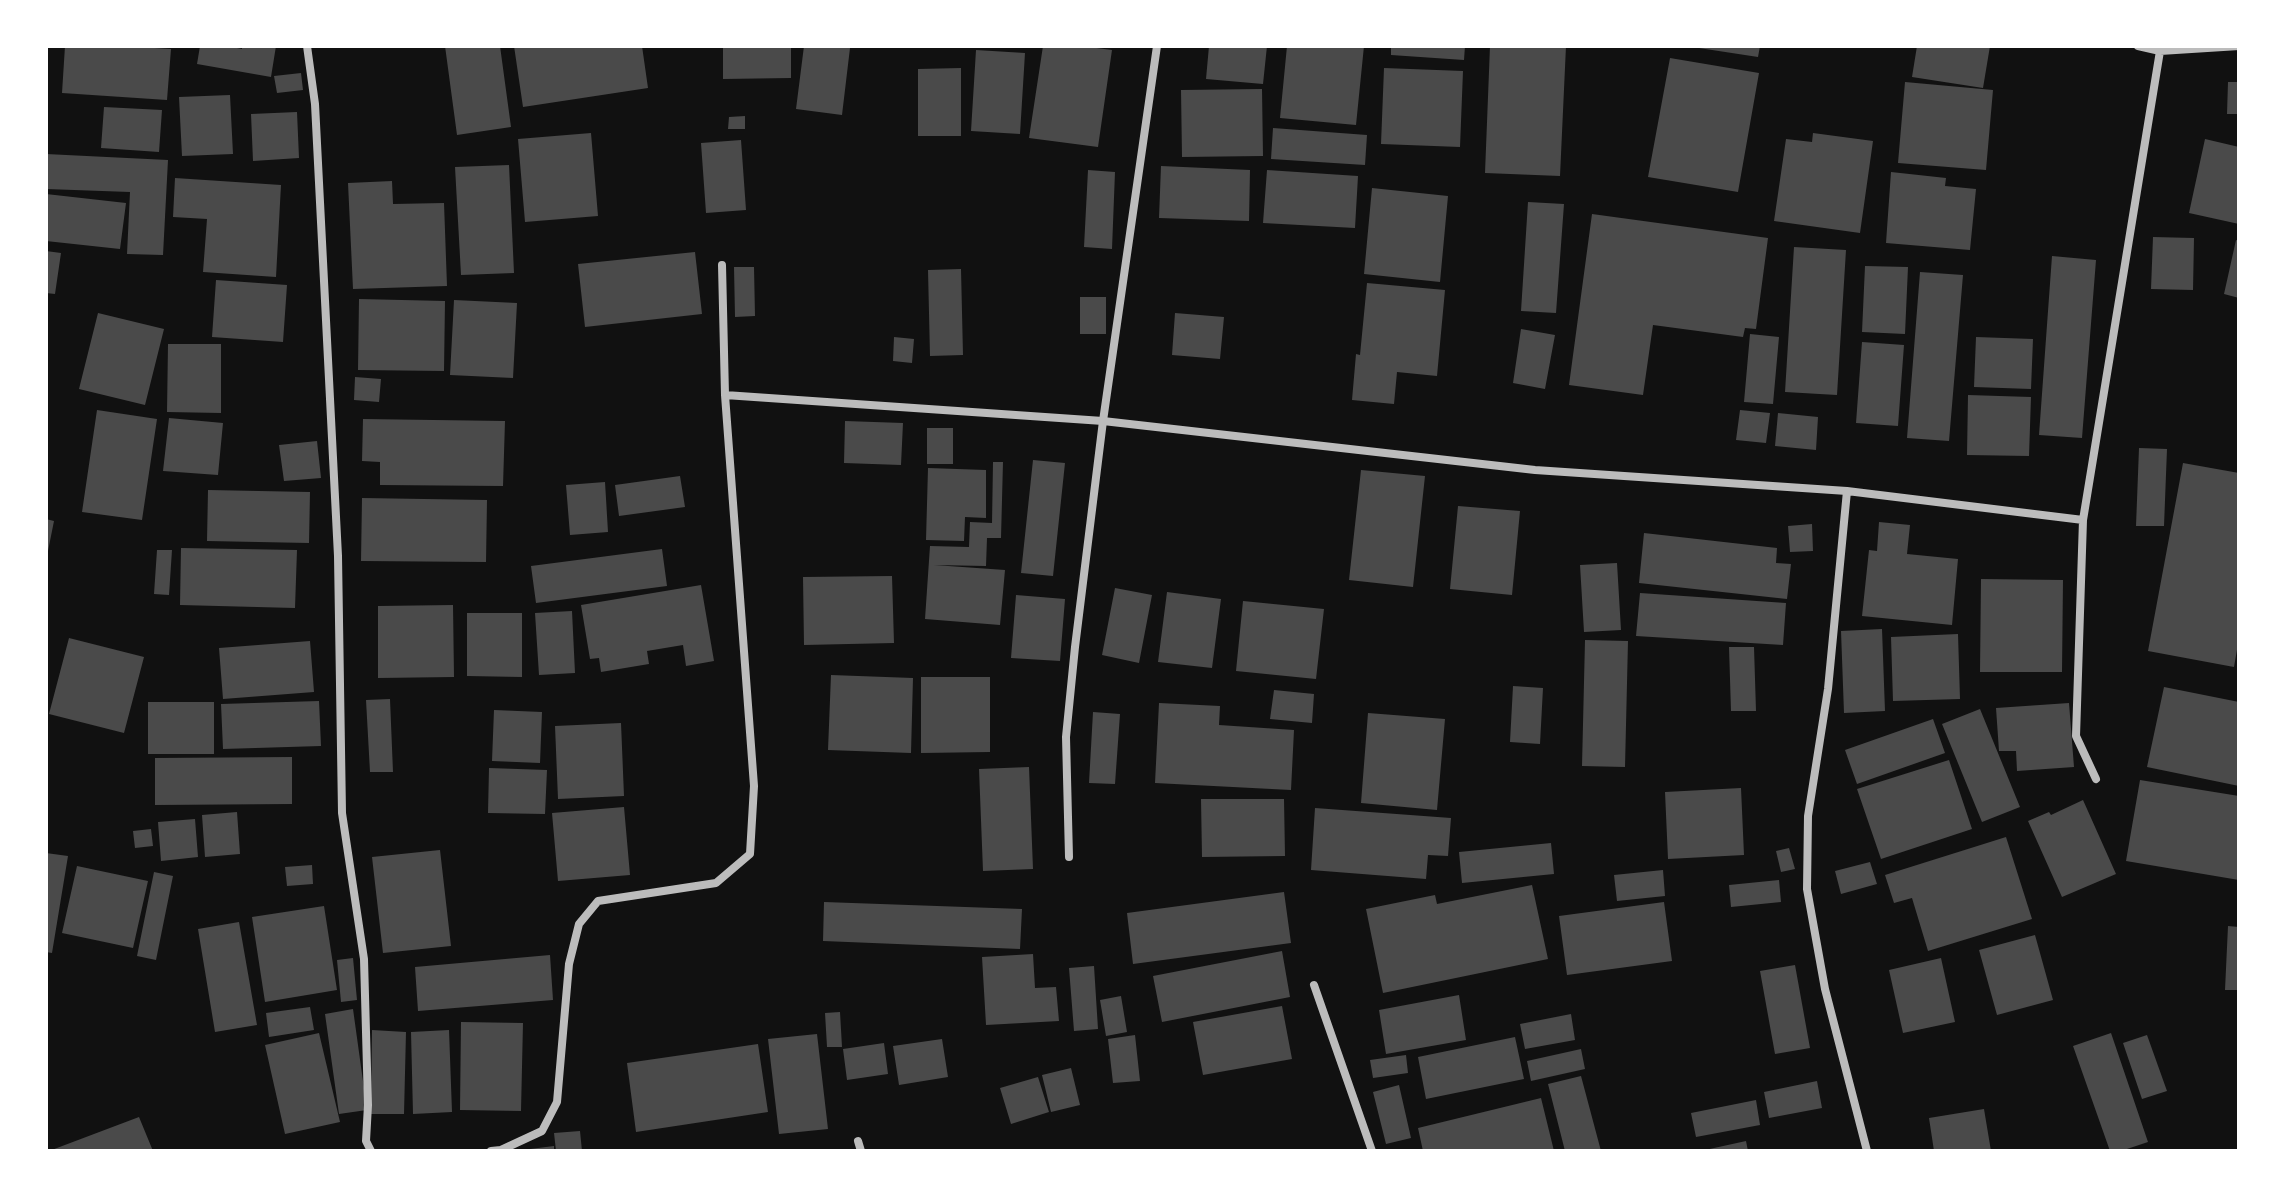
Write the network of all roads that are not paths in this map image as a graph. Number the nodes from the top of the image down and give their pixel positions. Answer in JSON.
{"nodes":[{"id":1,"x":307,"y":46,"type":"edge"},
{"id":2,"x":1157,"y":46,"type":"edge"},
{"id":3,"x":2138,"y":46,"type":"edge"},
{"id":4,"x":2239,"y":46,"type":"edge"},
{"id":5,"x":2160,"y":51,"type":"junction"},
{"id":6,"x":722,"y":265,"type":"dead end"},
{"id":7,"x":725,"y":395,"type":"junction"},
{"id":8,"x":1103,"y":421,"type":"junction"},
{"id":9,"x":1847,"y":491,"type":"junction"},
{"id":10,"x":2083,"y":520,"type":"junction"},
{"id":11,"x":2096,"y":779,"type":"dead end"},
{"id":12,"x":1069,"y":857,"type":"dead end"},
{"id":13,"x":1314,"y":985,"type":"dead end"},
{"id":14,"x":371,"y":1151,"type":"edge"},
{"id":15,"x":491,"y":1151,"type":"edge"},
{"id":16,"x":1372,"y":1151,"type":"edge"},
{"id":17,"x":1867,"y":1151,"type":"edge"}],
"edges":[{"from":1,"to":14,"type":"street"},
{"from":2,"to":8,"type":"street"},
{"from":3,"to":5,"type":"street"},
{"from":4,"to":5,"type":"street"},
{"from":5,"to":10,"type":"street"},
{"from":6,"to":7,"type":"street"},
{"from":7,"to":8,"type":"street"},
{"from":7,"to":15,"type":"street"},
{"from":8,"to":9,"type":"street"},
{"from":8,"to":12,"type":"street"},
{"from":9,"to":10,"type":"street"},
{"from":9,"to":17,"type":"street"},
{"from":10,"to":11,"type":"street"},
{"from":13,"to":16,"type":"street"}]}
